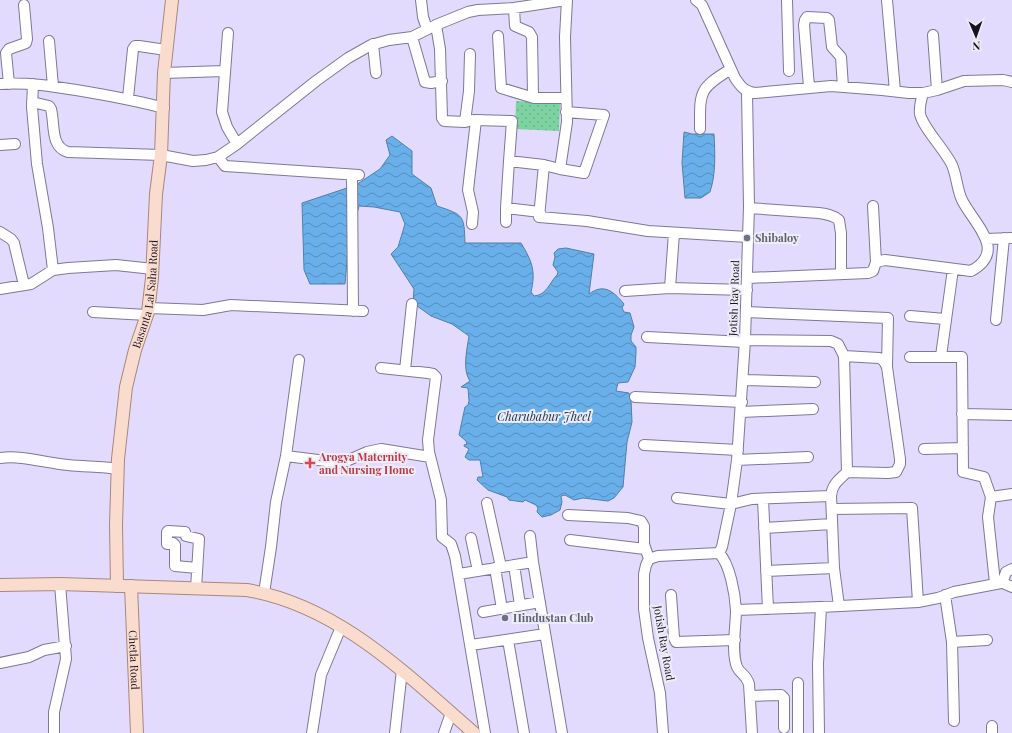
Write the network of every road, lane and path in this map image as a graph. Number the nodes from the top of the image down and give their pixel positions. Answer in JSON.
{"nodes":[{"id":1,"x":172,"y":0,"type":"edge"},
{"id":2,"x":421,"y":0,"type":"edge"},
{"id":3,"x":567,"y":0,"type":"edge"},
{"id":4,"x":698,"y":0,"type":"edge"},
{"id":5,"x":787,"y":0,"type":"edge"},
{"id":6,"x":887,"y":0,"type":"edge"},
{"id":7,"x":534,"y":2,"type":"edge"},
{"id":8,"x":24,"y":5,"type":"dead end"},
{"id":9,"x":478,"y":5,"type":"edge"},
{"id":10,"x":514,"y":8,"type":"junction"},
{"id":11,"x":432,"y":27,"type":"junction"},
{"id":12,"x":228,"y":33,"type":"dead end"},
{"id":13,"x":933,"y":34,"type":"dead end"},
{"id":14,"x":498,"y":36,"type":"dead end"},
{"id":15,"x":412,"y":37,"type":"junction"},
{"id":16,"x":49,"y":41,"type":"dead end"},
{"id":17,"x":373,"y":44,"type":"junction"},
{"id":18,"x":166,"y":50,"type":"junction"},
{"id":19,"x":470,"y":54,"type":"dead end"},
{"id":20,"x":731,"y":69,"type":"junction"},
{"id":21,"x":224,"y":71,"type":"junction"},
{"id":22,"x":789,"y":71,"type":"dead end"},
{"id":23,"x":164,"y":73,"type":"junction"},
{"id":24,"x":376,"y":73,"type":"dead end"},
{"id":25,"x":442,"y":81,"type":"junction"},
{"id":26,"x":1012,"y":82,"type":"edge"},
{"id":27,"x":5,"y":84,"type":"edge"},
{"id":28,"x":33,"y":84,"type":"junction"},
{"id":29,"x":53,"y":86,"type":"junction"},
{"id":30,"x":809,"y":87,"type":"junction"},
{"id":31,"x":843,"y":87,"type":"junction"},
{"id":32,"x":937,"y":90,"type":"junction"},
{"id":33,"x":895,"y":91,"type":"junction"},
{"id":34,"x":747,"y":92,"type":"junction"},
{"id":35,"x":923,"y":93,"type":"junction"},
{"id":36,"x":128,"y":98,"type":"junction"},
{"id":37,"x":534,"y":98,"type":"junction"},
{"id":38,"x":566,"y":98,"type":"junction"},
{"id":39,"x":32,"y":102,"type":"junction"},
{"id":40,"x":164,"y":108,"type":"junction"},
{"id":41,"x":566,"y":112,"type":"junction"},
{"id":42,"x":470,"y":121,"type":"junction"},
{"id":43,"x":700,"y":129,"type":"dead end"},
{"id":44,"x":15,"y":144,"type":"dead end"},
{"id":45,"x":237,"y":144,"type":"junction"},
{"id":46,"x":0,"y":145,"type":"edge"},
{"id":47,"x":161,"y":155,"type":"junction"},
{"id":48,"x":218,"y":157,"type":"junction"},
{"id":49,"x":184,"y":158,"type":"junction"},
{"id":50,"x":509,"y":161,"type":"junction"},
{"id":51,"x":544,"y":166,"type":"junction"},
{"id":52,"x":560,"y":169,"type":"junction"},
{"id":53,"x":159,"y":172,"type":"junction"},
{"id":54,"x":872,"y":206,"type":"dead end"},
{"id":55,"x":506,"y":208,"type":"junction"},
{"id":56,"x":749,"y":208,"type":"junction"},
{"id":57,"x":540,"y":212,"type":"junction"},
{"id":58,"x":506,"y":222,"type":"dead end"},
{"id":59,"x":472,"y":224,"type":"dead end"},
{"id":60,"x":0,"y":232,"type":"edge"},
{"id":61,"x":674,"y":233,"type":"junction"},
{"id":62,"x":748,"y":237,"type":"junction"},
{"id":63,"x":986,"y":238,"type":"junction"},
{"id":64,"x":1008,"y":238,"type":"edge"},
{"id":65,"x":876,"y":262,"type":"junction"},
{"id":66,"x":953,"y":269,"type":"junction"},
{"id":67,"x":53,"y":270,"type":"junction"},
{"id":68,"x":153,"y":270,"type":"junction"},
{"id":69,"x":841,"y":274,"type":"junction"},
{"id":70,"x":747,"y":278,"type":"junction"},
{"id":71,"x":24,"y":285,"type":"junction"},
{"id":72,"x":0,"y":287,"type":"edge"},
{"id":73,"x":670,"y":288,"type":"junction"},
{"id":74,"x":747,"y":290,"type":"junction"},
{"id":75,"x":625,"y":291,"type":"dead end"},
{"id":76,"x":412,"y":304,"type":"dead end"},
{"id":77,"x":148,"y":311,"type":"junction"},
{"id":78,"x":352,"y":311,"type":"junction"},
{"id":79,"x":363,"y":311,"type":"dead end"},
{"id":80,"x":92,"y":312,"type":"dead end"},
{"id":81,"x":746,"y":312,"type":"junction"},
{"id":82,"x":910,"y":316,"type":"dead end"},
{"id":83,"x":945,"y":319,"type":"junction"},
{"id":84,"x":996,"y":320,"type":"dead end"},
{"id":85,"x":647,"y":337,"type":"dead end"},
{"id":86,"x":745,"y":341,"type":"junction"},
{"id":87,"x":844,"y":356,"type":"junction"},
{"id":88,"x":941,"y":356,"type":"junction"},
{"id":89,"x":910,"y":357,"type":"dead end"},
{"id":90,"x":299,"y":360,"type":"dead end"},
{"id":91,"x":887,"y":367,"type":"junction"},
{"id":92,"x":381,"y":368,"type":"dead end"},
{"id":93,"x":405,"y":370,"type":"junction"},
{"id":94,"x":743,"y":380,"type":"junction"},
{"id":95,"x":815,"y":382,"type":"dead end"},
{"id":96,"x":635,"y":397,"type":"dead end"},
{"id":97,"x":741,"y":407,"type":"junction"},
{"id":98,"x":813,"y":409,"type":"dead end"},
{"id":99,"x":962,"y":414,"type":"junction"},
{"id":100,"x":1012,"y":415,"type":"edge"},
{"id":101,"x":644,"y":445,"type":"dead end"},
{"id":102,"x":963,"y":448,"type":"junction"},
{"id":103,"x":924,"y":449,"type":"dead end"},
{"id":104,"x":737,"y":455,"type":"junction"},
{"id":105,"x":286,"y":456,"type":"junction"},
{"id":106,"x":430,"y":457,"type":"junction"},
{"id":107,"x":808,"y":457,"type":"dead end"},
{"id":108,"x":0,"y":458,"type":"edge"},
{"id":109,"x":118,"y":469,"type":"junction"},
{"id":110,"x":846,"y":472,"type":"junction"},
{"id":111,"x":1012,"y":494,"type":"edge"},
{"id":112,"x":831,"y":496,"type":"junction"},
{"id":113,"x":990,"y":497,"type":"junction"},
{"id":114,"x":677,"y":498,"type":"dead end"},
{"id":115,"x":763,"y":498,"type":"junction"},
{"id":116,"x":487,"y":503,"type":"dead end"},
{"id":117,"x":731,"y":504,"type":"junction"},
{"id":118,"x":832,"y":509,"type":"junction"},
{"id":119,"x":568,"y":515,"type":"dead end"},
{"id":120,"x":832,"y":524,"type":"junction"},
{"id":121,"x":764,"y":528,"type":"junction"},
{"id":122,"x":530,"y":536,"type":"dead end"},
{"id":123,"x":471,"y":538,"type":"dead end"},
{"id":124,"x":570,"y":540,"type":"dead end"},
{"id":125,"x":719,"y":553,"type":"junction"},
{"id":126,"x":647,"y":554,"type":"junction"},
{"id":127,"x":533,"y":562,"type":"junction"},
{"id":128,"x":514,"y":565,"type":"junction"},
{"id":129,"x":197,"y":568,"type":"junction"},
{"id":130,"x":498,"y":568,"type":"junction"},
{"id":131,"x":834,"y":568,"type":"junction"},
{"id":132,"x":1012,"y":569,"type":"edge"},
{"id":133,"x":478,"y":571,"type":"junction"},
{"id":134,"x":766,"y":571,"type":"junction"},
{"id":135,"x":459,"y":574,"type":"junction"},
{"id":136,"x":999,"y":582,"type":"junction"},
{"id":137,"x":60,"y":584,"type":"junction"},
{"id":138,"x":0,"y":585,"type":"edge"},
{"id":139,"x":117,"y":586,"type":"junction"},
{"id":140,"x":132,"y":586,"type":"junction"},
{"id":141,"x":1012,"y":586,"type":"edge"},
{"id":142,"x":196,"y":589,"type":"junction"},
{"id":143,"x":264,"y":593,"type":"junction"},
{"id":144,"x":671,"y":595,"type":"dead end"},
{"id":145,"x":944,"y":595,"type":"junction"},
{"id":146,"x":540,"y":602,"type":"junction"},
{"id":147,"x":918,"y":602,"type":"junction"},
{"id":148,"x":520,"y":606,"type":"junction"},
{"id":149,"x":839,"y":606,"type":"junction"},
{"id":150,"x":821,"y":607,"type":"junction"},
{"id":151,"x":502,"y":609,"type":"junction"},
{"id":152,"x":768,"y":609,"type":"junction"},
{"id":153,"x":736,"y":610,"type":"junction"},
{"id":154,"x":483,"y":612,"type":"dead end"},
{"id":155,"x":341,"y":627,"type":"junction"},
{"id":156,"x":545,"y":634,"type":"junction"},
{"id":157,"x":508,"y":640,"type":"junction"},
{"id":158,"x":735,"y":640,"type":"junction"},
{"id":159,"x":987,"y":640,"type":"dead end"},
{"id":160,"x":952,"y":642,"type":"junction"},
{"id":161,"x":471,"y":644,"type":"junction"},
{"id":162,"x":66,"y":646,"type":"junction"},
{"id":163,"x":0,"y":663,"type":"edge"},
{"id":164,"x":402,"y":670,"type":"junction"},
{"id":165,"x":798,"y":683,"type":"dead end"},
{"id":166,"x":750,"y":696,"type":"junction"},
{"id":167,"x":451,"y":713,"type":"junction"},
{"id":168,"x":954,"y":720,"type":"dead end"},
{"id":169,"x":784,"y":728,"type":"dead end"},
{"id":170,"x":54,"y":733,"type":"edge"},
{"id":171,"x":137,"y":733,"type":"edge"},
{"id":172,"x":312,"y":733,"type":"edge"},
{"id":173,"x":395,"y":733,"type":"edge"},
{"id":174,"x":444,"y":733,"type":"edge"},
{"id":175,"x":474,"y":733,"type":"edge"},
{"id":176,"x":486,"y":733,"type":"edge"},
{"id":177,"x":524,"y":733,"type":"edge"},
{"id":178,"x":562,"y":733,"type":"edge"},
{"id":179,"x":663,"y":733,"type":"edge"},
{"id":180,"x":752,"y":733,"type":"edge"},
{"id":181,"x":798,"y":733,"type":"edge"},
{"id":182,"x":819,"y":733,"type":"edge"}],
"edges":[{"from":1,"to":18,"type":"main road","name":"Basanta Lal Saha Road"},
{"from":2,"to":11,"type":"street"},
{"from":3,"to":7,"type":"street"},
{"from":3,"to":38,"type":"street"},
{"from":4,"to":20,"type":"street"},
{"from":5,"to":22,"type":"street"},
{"from":6,"to":33,"type":"street"},
{"from":7,"to":10,"type":"street"},
{"from":8,"to":27,"type":"street"},
{"from":9,"to":10,"type":"street"},
{"from":9,"to":11,"type":"street"},
{"from":10,"to":37,"type":"street"},
{"from":11,"to":15,"type":"street"},
{"from":11,"to":25,"type":"street"},
{"from":12,"to":21,"type":"street"},
{"from":13,"to":32,"type":"street"},
{"from":14,"to":37,"type":"street"},
{"from":15,"to":17,"type":"street"},
{"from":15,"to":25,"type":"street"},
{"from":16,"to":29,"type":"street"},
{"from":17,"to":24,"type":"street"},
{"from":17,"to":45,"type":"street"},
{"from":18,"to":23,"type":"main road","name":"Basanta Lal Saha Road"},
{"from":18,"to":36,"type":"street"},
{"from":19,"to":42,"type":"street"},
{"from":20,"to":34,"type":"street"},
{"from":20,"to":43,"type":"street"},
{"from":21,"to":23,"type":"street"},
{"from":21,"to":45,"type":"street"},
{"from":23,"to":40,"type":"main road","name":"Basanta Lal Saha Road"},
{"from":25,"to":42,"type":"street"},
{"from":26,"to":32,"type":"street"},
{"from":27,"to":28,"type":"street"},
{"from":28,"to":29,"type":"street"},
{"from":28,"to":39,"type":"street"},
{"from":29,"to":36,"type":"street"},
{"from":30,"to":31,"type":"street"},
{"from":30,"to":31,"type":"street"},
{"from":30,"to":34,"type":"street"},
{"from":31,"to":33,"type":"street"},
{"from":32,"to":35,"type":"street"},
{"from":33,"to":35,"type":"street"},
{"from":34,"to":56,"type":"street","name":"Jotish Ray Road"},
{"from":35,"to":63,"type":"street"},
{"from":36,"to":40,"type":"street"},
{"from":37,"to":38,"type":"street"},
{"from":38,"to":41,"type":"street"},
{"from":39,"to":47,"type":"street"},
{"from":39,"to":67,"type":"street"},
{"from":40,"to":47,"type":"main road","name":"Basanta Lal Saha Road"},
{"from":41,"to":52,"type":"street"},
{"from":41,"to":52,"type":"street"},
{"from":42,"to":50,"type":"street"},
{"from":42,"to":59,"type":"street"},
{"from":44,"to":46,"type":"street"},
{"from":45,"to":48,"type":"street"},
{"from":47,"to":49,"type":"street"},
{"from":47,"to":53,"type":"main road","name":"Basanta Lal Saha Road"},
{"from":48,"to":49,"type":"street"},
{"from":48,"to":78,"type":"street"},
{"from":49,"to":53,"type":"street"},
{"from":50,"to":51,"type":"street"},
{"from":50,"to":55,"type":"street"},
{"from":51,"to":52,"type":"street"},
{"from":51,"to":57,"type":"street"},
{"from":53,"to":68,"type":"main road","name":"Basanta Lal Saha Road"},
{"from":54,"to":65,"type":"street"},
{"from":55,"to":57,"type":"street"},
{"from":55,"to":58,"type":"street"},
{"from":56,"to":62,"type":"street","name":"Jotish Ray Road"},
{"from":56,"to":69,"type":"street"},
{"from":57,"to":61,"type":"street"},
{"from":60,"to":71,"type":"street"},
{"from":61,"to":62,"type":"street"},
{"from":61,"to":73,"type":"street"},
{"from":62,"to":70,"type":"street","name":"Jotish Ray Road"},
{"from":63,"to":64,"type":"street"},
{"from":63,"to":66,"type":"street"},
{"from":64,"to":84,"type":"street"},
{"from":65,"to":66,"type":"street"},
{"from":65,"to":69,"type":"street"},
{"from":66,"to":83,"type":"street"},
{"from":67,"to":68,"type":"street"},
{"from":67,"to":71,"type":"street"},
{"from":68,"to":77,"type":"main road","name":"Basanta Lal Saha Road"},
{"from":69,"to":70,"type":"street"},
{"from":70,"to":74,"type":"street","name":"Jotish Ray Road"},
{"from":71,"to":72,"type":"street"},
{"from":73,"to":74,"type":"street"},
{"from":73,"to":75,"type":"street"},
{"from":74,"to":81,"type":"street","name":"Jotish Ray Road"},
{"from":76,"to":93,"type":"street"},
{"from":77,"to":78,"type":"street"},
{"from":77,"to":80,"type":"street"},
{"from":77,"to":109,"type":"main road","name":"Basanta Lal Saha Road"},
{"from":78,"to":79,"type":"street"},
{"from":81,"to":86,"type":"street","name":"Jotish Ray Road"},
{"from":81,"to":91,"type":"street"},
{"from":82,"to":83,"type":"street"},
{"from":83,"to":88,"type":"street"},
{"from":85,"to":86,"type":"street"},
{"from":86,"to":87,"type":"street"},
{"from":86,"to":94,"type":"street","name":"Jotish Ray Road"},
{"from":87,"to":91,"type":"street"},
{"from":87,"to":110,"type":"street"},
{"from":88,"to":89,"type":"street"},
{"from":88,"to":99,"type":"street"},
{"from":90,"to":105,"type":"street"},
{"from":91,"to":110,"type":"street"},
{"from":92,"to":93,"type":"street"},
{"from":93,"to":106,"type":"street"},
{"from":94,"to":95,"type":"street"},
{"from":94,"to":97,"type":"street","name":"Jotish Ray Road"},
{"from":96,"to":97,"type":"street"},
{"from":97,"to":98,"type":"street"},
{"from":97,"to":104,"type":"street","name":"Jotish Ray Road"},
{"from":99,"to":100,"type":"street"},
{"from":99,"to":102,"type":"street"},
{"from":101,"to":104,"type":"street"},
{"from":102,"to":103,"type":"street"},
{"from":102,"to":113,"type":"street"},
{"from":104,"to":107,"type":"street"},
{"from":104,"to":117,"type":"street","name":"Jotish Ray Road"},
{"from":105,"to":106,"type":"street"},
{"from":105,"to":143,"type":"street"},
{"from":106,"to":135,"type":"street"},
{"from":108,"to":109,"type":"street"},
{"from":109,"to":139,"type":"main road","name":"Basanta Lal Saha Road"},
{"from":110,"to":112,"type":"street"},
{"from":111,"to":113,"type":"street"},
{"from":112,"to":115,"type":"street"},
{"from":112,"to":118,"type":"street"},
{"from":113,"to":136,"type":"street"},
{"from":114,"to":117,"type":"street"},
{"from":115,"to":117,"type":"street"},
{"from":115,"to":121,"type":"street"},
{"from":116,"to":130,"type":"street"},
{"from":117,"to":125,"type":"street","name":"Jotish Ray Road"},
{"from":118,"to":120,"type":"street"},
{"from":118,"to":147,"type":"street"},
{"from":119,"to":126,"type":"street"},
{"from":120,"to":121,"type":"street"},
{"from":120,"to":131,"type":"street"},
{"from":121,"to":134,"type":"street"},
{"from":122,"to":127,"type":"street"},
{"from":123,"to":133,"type":"street"},
{"from":124,"to":126,"type":"street"},
{"from":125,"to":126,"type":"street"},
{"from":125,"to":153,"type":"street"},
{"from":126,"to":179,"type":"street","name":"Jotish Ray Road"},
{"from":127,"to":128,"type":"street"},
{"from":127,"to":146,"type":"street"},
{"from":128,"to":130,"type":"street"},
{"from":128,"to":148,"type":"street"},
{"from":129,"to":129,"type":"street"},
{"from":129,"to":142,"type":"street"},
{"from":130,"to":133,"type":"street"},
{"from":130,"to":151,"type":"street"},
{"from":131,"to":134,"type":"street"},
{"from":131,"to":149,"type":"street"},
{"from":132,"to":136,"type":"street"},
{"from":133,"to":135,"type":"street"},
{"from":134,"to":152,"type":"street"},
{"from":135,"to":161,"type":"street"},
{"from":136,"to":141,"type":"street"},
{"from":136,"to":145,"type":"street"},
{"from":137,"to":138,"type":"main road"},
{"from":137,"to":139,"type":"main road"},
{"from":137,"to":162,"type":"street"},
{"from":139,"to":140,"type":"main road"},
{"from":140,"to":142,"type":"main road"},
{"from":140,"to":171,"type":"main road","name":"Chetla Road"},
{"from":142,"to":143,"type":"main road"},
{"from":143,"to":155,"type":"main road"},
{"from":144,"to":158,"type":"street"},
{"from":145,"to":147,"type":"street"},
{"from":145,"to":160,"type":"street"},
{"from":146,"to":148,"type":"street"},
{"from":146,"to":156,"type":"street"},
{"from":147,"to":149,"type":"street"},
{"from":148,"to":151,"type":"street"},
{"from":149,"to":150,"type":"street"},
{"from":150,"to":152,"type":"street"},
{"from":150,"to":182,"type":"street"},
{"from":151,"to":154,"type":"street"},
{"from":152,"to":153,"type":"street"},
{"from":153,"to":158,"type":"street"},
{"from":155,"to":164,"type":"main road"},
{"from":155,"to":172,"type":"street"},
{"from":156,"to":157,"type":"street"},
{"from":156,"to":178,"type":"street"},
{"from":157,"to":161,"type":"street"},
{"from":157,"to":177,"type":"street"},
{"from":158,"to":166,"type":"street"},
{"from":159,"to":160,"type":"street"},
{"from":160,"to":168,"type":"street"},
{"from":161,"to":176,"type":"street"},
{"from":162,"to":163,"type":"street"},
{"from":162,"to":170,"type":"street"},
{"from":164,"to":167,"type":"main road"},
{"from":164,"to":173,"type":"street"},
{"from":165,"to":181,"type":"street"},
{"from":166,"to":169,"type":"street"},
{"from":166,"to":180,"type":"street"},
{"from":167,"to":174,"type":"street"},
{"from":167,"to":175,"type":"main road"}]}
